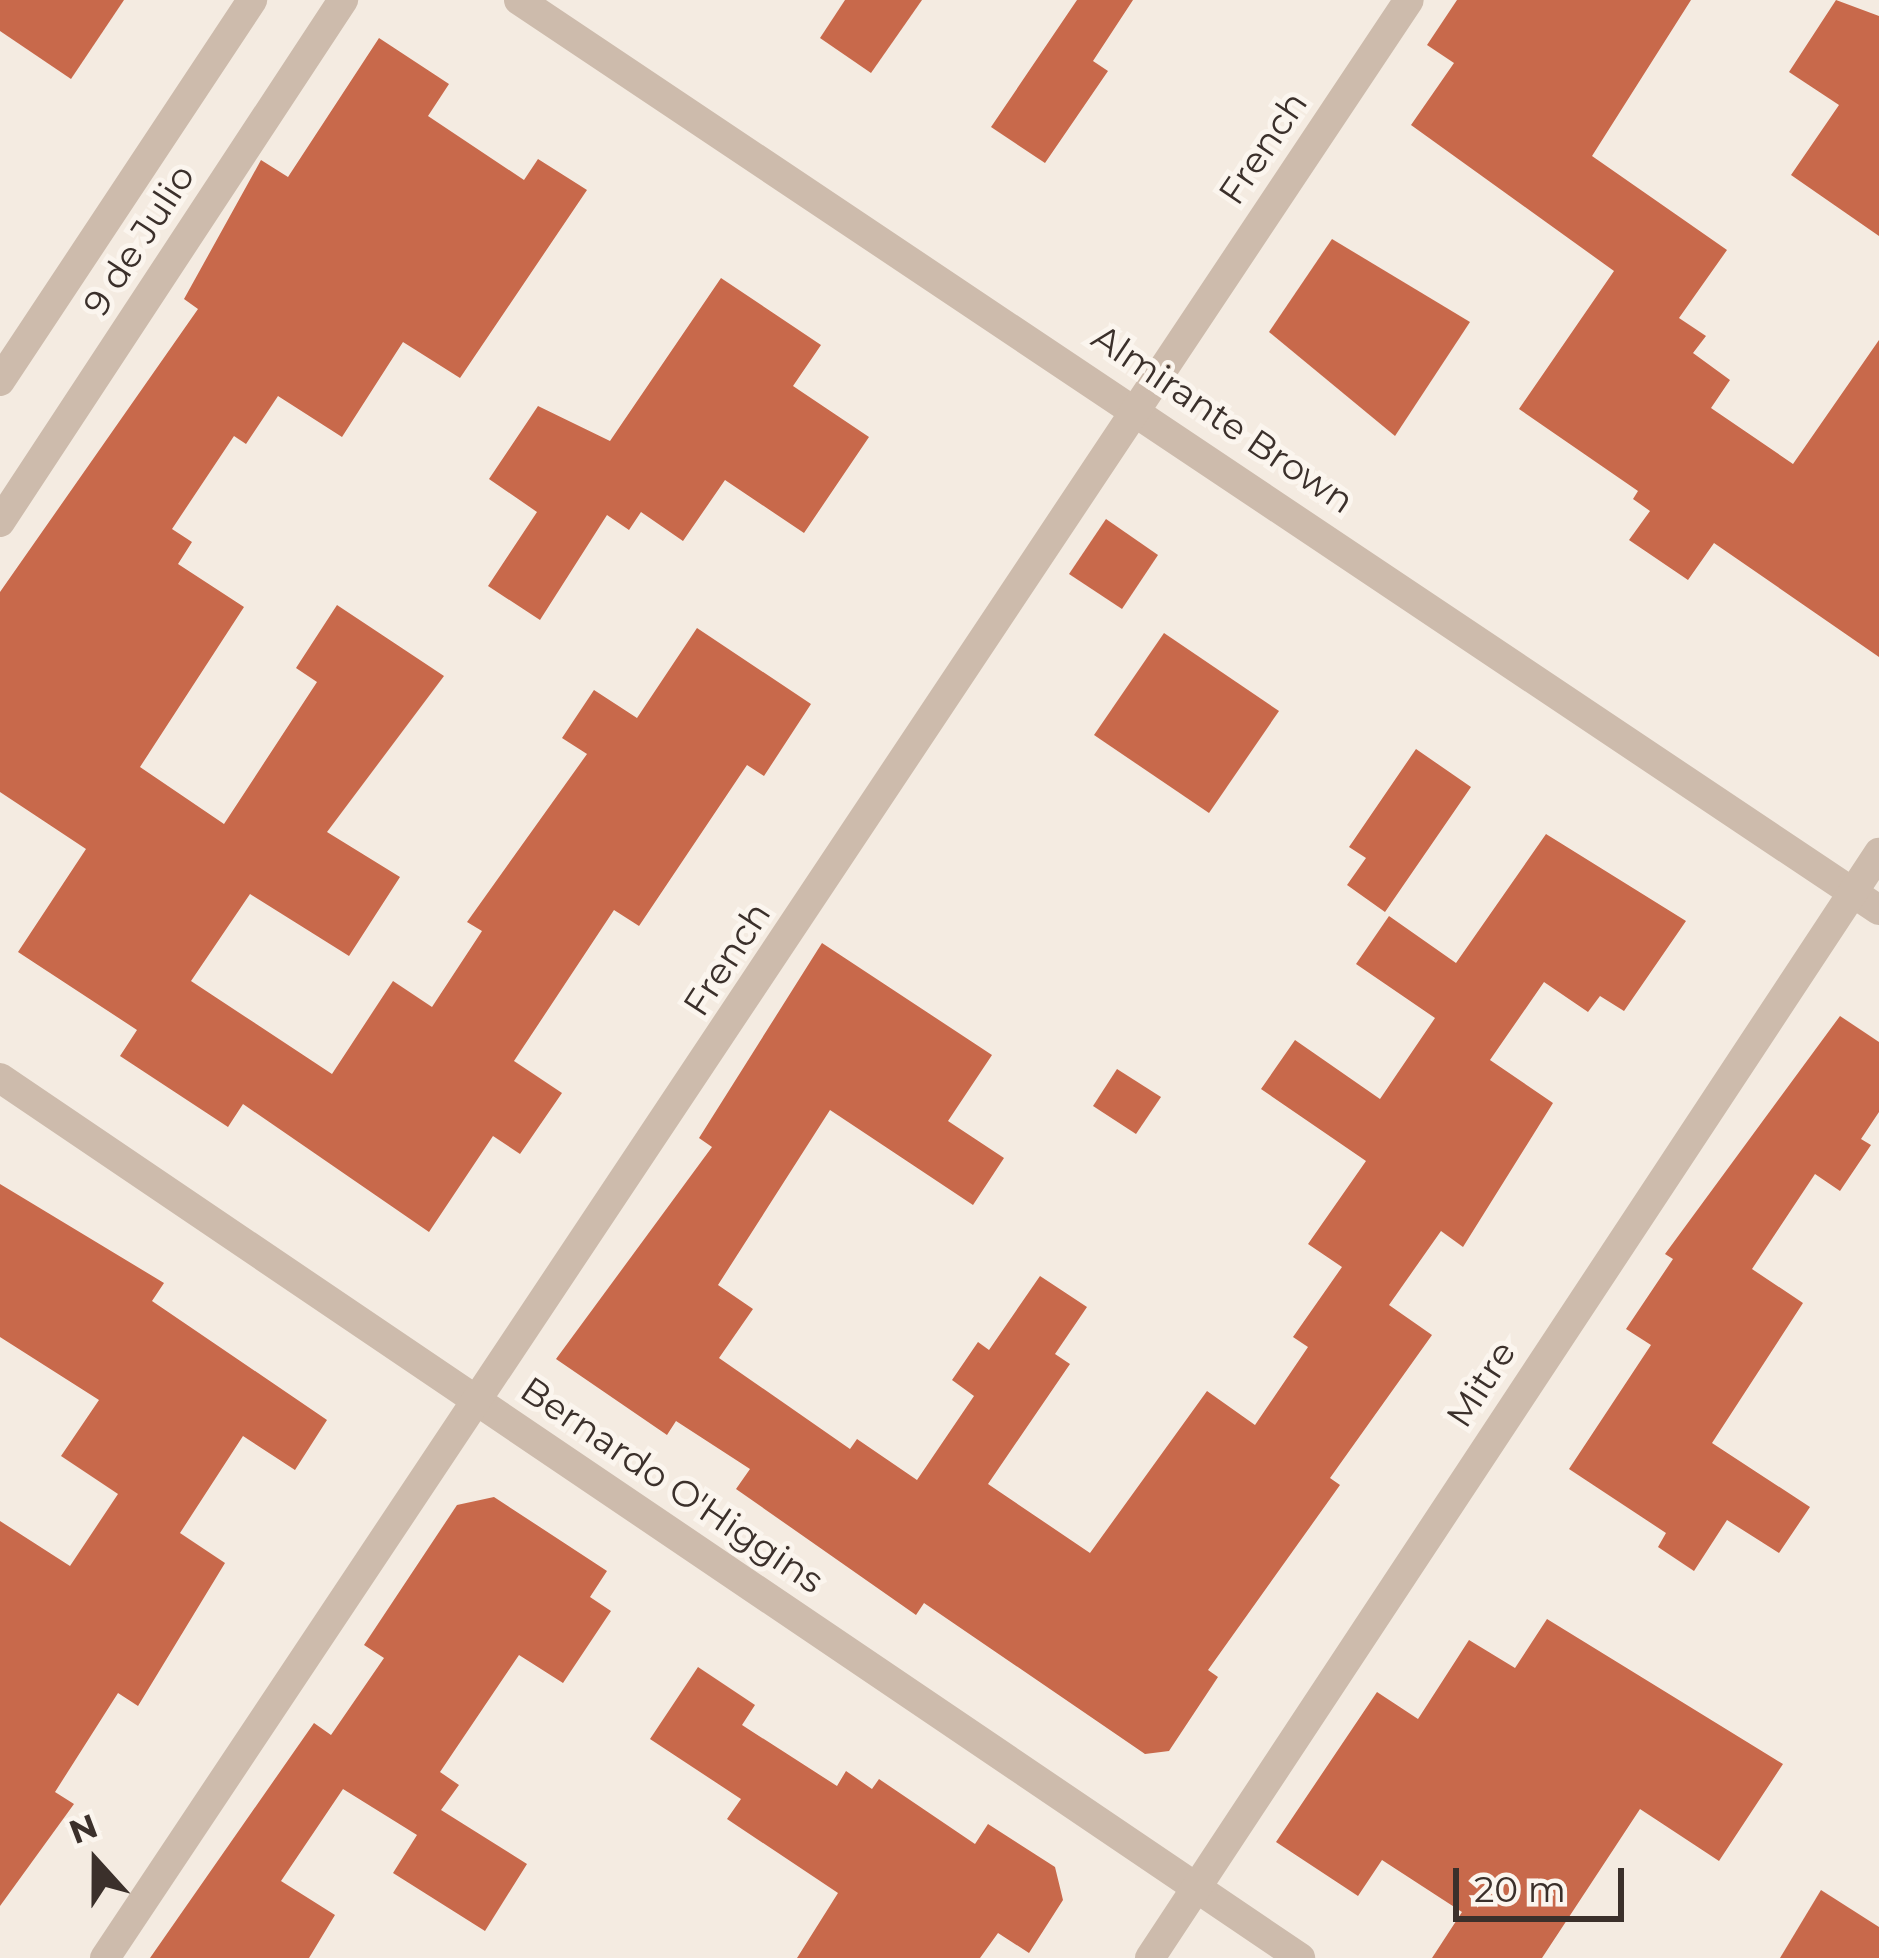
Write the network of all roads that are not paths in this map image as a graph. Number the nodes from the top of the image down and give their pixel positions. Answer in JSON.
{"nodes":[{"id":1,"x":252,"y":0,"type":"edge"},
{"id":2,"x":343,"y":0,"type":"edge"},
{"id":3,"x":519,"y":0,"type":"edge"},
{"id":4,"x":1409,"y":0,"type":"edge"},
{"id":5,"x":0,"y":381,"type":"edge"},
{"id":6,"x":1137,"y":407,"type":"junction"},
{"id":7,"x":0,"y":522,"type":"edge"},
{"id":8,"x":1879,"y":853,"type":"edge"},
{"id":9,"x":1866,"y":901,"type":"edge"},
{"id":10,"x":0,"y":1078,"type":"edge"},
{"id":11,"x":481,"y":1402,"type":"junction"},
{"id":12,"x":1195,"y":1888,"type":"junction"},
{"id":13,"x":105,"y":1958,"type":"edge"},
{"id":14,"x":1150,"y":1958,"type":"edge"},
{"id":15,"x":1300,"y":1958,"type":"edge"}],
"edges":[{"from":1,"to":5,"type":"street","name":"9 de Julio"},
{"from":2,"to":7,"type":"street","name":"9 de Julio"},
{"from":3,"to":6,"type":"street","name":"Almirante Brown"},
{"from":4,"to":6,"type":"street","name":"French"},
{"from":6,"to":9,"type":"street","name":"Almirante Brown"},
{"from":6,"to":11,"type":"street","name":"French"},
{"from":8,"to":9,"type":"street","name":"Mitre"},
{"from":9,"to":12,"type":"street","name":"Mitre"},
{"from":10,"to":11,"type":"street","name":"Bernardo O'Higgins"},
{"from":11,"to":12,"type":"street","name":"Bernardo O'Higgins"},
{"from":11,"to":13,"type":"street","name":"French"},
{"from":12,"to":14,"type":"street","name":"Mitre"},
{"from":12,"to":15,"type":"street","name":"Bernardo O'Higgins"}]}
